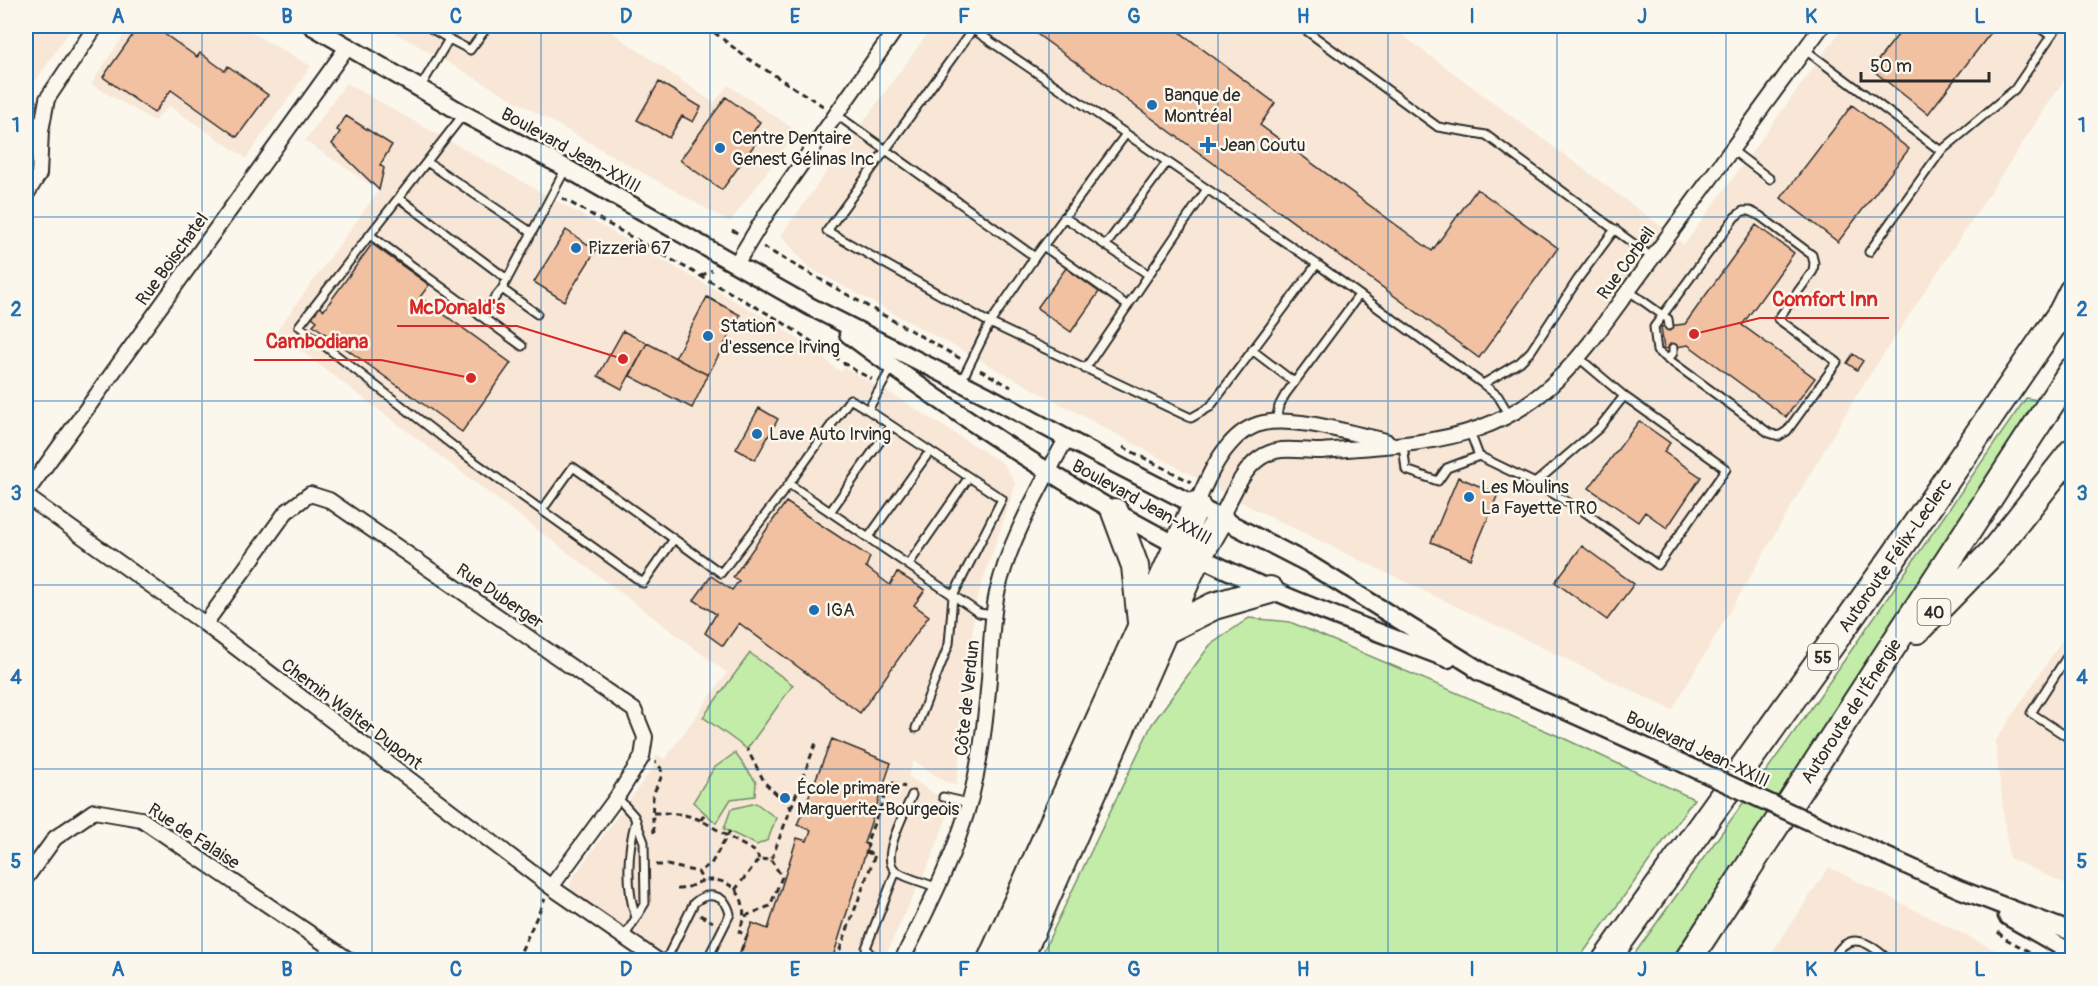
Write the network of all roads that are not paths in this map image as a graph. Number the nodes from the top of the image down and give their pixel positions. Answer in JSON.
{"nodes":[{"id":1,"x":96,"y":26,"type":"edge"},
{"id":2,"x":312,"y":26,"type":"edge"},
{"id":3,"x":427,"y":26,"type":"edge"},
{"id":4,"x":488,"y":26,"type":"edge"},
{"id":5,"x":898,"y":26,"type":"edge"},
{"id":6,"x":1300,"y":26,"type":"edge"},
{"id":7,"x":1822,"y":26,"type":"edge"},
{"id":8,"x":2037,"y":26,"type":"edge"},
{"id":9,"x":2058,"y":26,"type":"edge"},
{"id":10,"x":970,"y":27,"type":"edge"},
{"id":11,"x":2051,"y":36,"type":"junction"},
{"id":12,"x":449,"y":39,"type":"junction"},
{"id":13,"x":348,"y":46,"type":"junction"},
{"id":14,"x":1804,"y":49,"type":"junction"},
{"id":15,"x":420,"y":88,"type":"junction"},
{"id":16,"x":464,"y":114,"type":"junction"},
{"id":17,"x":837,"y":115,"type":"junction"},
{"id":18,"x":26,"y":118,"type":"edge"},
{"id":19,"x":41,"y":131,"type":"junction"},
{"id":20,"x":1126,"y":134,"type":"junction"},
{"id":21,"x":1731,"y":149,"type":"junction"},
{"id":22,"x":885,"y":150,"type":"junction"},
{"id":23,"x":1941,"y":151,"type":"junction"},
{"id":24,"x":427,"y":162,"type":"junction"},
{"id":25,"x":1167,"y":162,"type":"junction"},
{"id":26,"x":566,"y":168,"type":"junction"},
{"id":27,"x":1770,"y":179,"type":"dead end"},
{"id":28,"x":1207,"y":189,"type":"junction"},
{"id":29,"x":26,"y":195,"type":"edge"},
{"id":30,"x":399,"y":198,"type":"junction"},
{"id":31,"x":1064,"y":217,"type":"junction"},
{"id":32,"x":1615,"y":229,"type":"junction"},
{"id":33,"x":531,"y":232,"type":"junction"},
{"id":34,"x":370,"y":235,"type":"junction"},
{"id":35,"x":1106,"y":245,"type":"junction"},
{"id":36,"x":1043,"y":246,"type":"junction"},
{"id":37,"x":1869,"y":252,"type":"dead end"},
{"id":38,"x":1035,"y":257,"type":"junction"},
{"id":39,"x":1653,"y":258,"type":"junction"},
{"id":40,"x":736,"y":264,"type":"junction"},
{"id":41,"x":1317,"y":264,"type":"junction"},
{"id":42,"x":1149,"y":275,"type":"junction"},
{"id":43,"x":507,"y":279,"type":"junction"},
{"id":44,"x":502,"y":289,"type":"junction"},
{"id":45,"x":1629,"y":291,"type":"junction"},
{"id":46,"x":1359,"y":295,"type":"junction"},
{"id":47,"x":2069,"y":300,"type":"edge"},
{"id":48,"x":1128,"y":306,"type":"junction"},
{"id":49,"x":811,"y":307,"type":"junction"},
{"id":50,"x":537,"y":314,"type":"dead end"},
{"id":51,"x":1662,"y":315,"type":"junction"},
{"id":52,"x":480,"y":316,"type":"junction"},
{"id":53,"x":990,"y":323,"type":"junction"},
{"id":54,"x":1670,"y":326,"type":"dead end"},
{"id":55,"x":522,"y":346,"type":"dead end"},
{"id":56,"x":1673,"y":348,"type":"dead end"},
{"id":57,"x":1252,"y":350,"type":"junction"},
{"id":58,"x":902,"y":353,"type":"junction"},
{"id":59,"x":1579,"y":358,"type":"junction"},
{"id":60,"x":1668,"y":360,"type":"junction"},
{"id":61,"x":892,"y":367,"type":"junction"},
{"id":62,"x":1085,"y":369,"type":"junction"},
{"id":63,"x":2073,"y":371,"type":"edge"},
{"id":64,"x":961,"y":382,"type":"junction"},
{"id":65,"x":1294,"y":382,"type":"junction"},
{"id":66,"x":1484,"y":384,"type":"junction"},
{"id":67,"x":1624,"y":396,"type":"junction"},
{"id":68,"x":868,"y":410,"type":"junction"},
{"id":69,"x":1510,"y":416,"type":"junction"},
{"id":70,"x":1276,"y":421,"type":"junction"},
{"id":71,"x":891,"y":426,"type":"junction"},
{"id":72,"x":1470,"y":432,"type":"junction"},
{"id":73,"x":1066,"y":439,"type":"junction"},
{"id":74,"x":1403,"y":444,"type":"junction"},
{"id":75,"x":930,"y":451,"type":"junction"},
{"id":76,"x":2073,"y":452,"type":"edge"},
{"id":77,"x":1479,"y":456,"type":"junction"},
{"id":78,"x":1049,"y":472,"type":"junction"},
{"id":79,"x":969,"y":477,"type":"junction"},
{"id":80,"x":1535,"y":483,"type":"junction"},
{"id":81,"x":789,"y":484,"type":"junction"},
{"id":82,"x":26,"y":494,"type":"edge"},
{"id":83,"x":1196,"y":505,"type":"junction"},
{"id":84,"x":543,"y":509,"type":"junction"},
{"id":85,"x":830,"y":512,"type":"junction"},
{"id":86,"x":1115,"y":512,"type":"junction"},
{"id":87,"x":1220,"y":519,"type":"junction"},
{"id":88,"x":868,"y":538,"type":"junction"},
{"id":89,"x":674,"y":539,"type":"junction"},
{"id":90,"x":1188,"y":551,"type":"junction"},
{"id":91,"x":908,"y":565,"type":"junction"},
{"id":92,"x":1270,"y":590,"type":"junction"},
{"id":93,"x":953,"y":596,"type":"junction"},
{"id":94,"x":993,"y":615,"type":"junction"},
{"id":95,"x":1142,"y":623,"type":"junction"},
{"id":96,"x":205,"y":624,"type":"junction"},
{"id":97,"x":1166,"y":630,"type":"junction"},
{"id":98,"x":2073,"y":649,"type":"edge"},
{"id":99,"x":1876,"y":671,"type":"junction"},
{"id":100,"x":1486,"y":674,"type":"junction"},
{"id":101,"x":916,"y":728,"type":"dead end"},
{"id":102,"x":2073,"y":740,"type":"edge"},
{"id":103,"x":912,"y":795,"type":"dead end"},
{"id":104,"x":617,"y":797,"type":"junction"},
{"id":105,"x":943,"y":797,"type":"dead end"},
{"id":106,"x":969,"y":803,"type":"junction"},
{"id":107,"x":636,"y":820,"type":"junction"},
{"id":108,"x":896,"y":872,"type":"junction"},
{"id":109,"x":26,"y":878,"type":"edge"},
{"id":110,"x":550,"y":887,"type":"junction"},
{"id":111,"x":936,"y":888,"type":"junction"},
{"id":112,"x":1959,"y":889,"type":"junction"},
{"id":113,"x":636,"y":918,"type":"junction"},
{"id":114,"x":2073,"y":932,"type":"edge"},
{"id":115,"x":623,"y":939,"type":"junction"},
{"id":116,"x":2073,"y":953,"type":"edge"},
{"id":117,"x":349,"y":960,"type":"edge"},
{"id":118,"x":657,"y":960,"type":"edge"},
{"id":119,"x":666,"y":960,"type":"edge"},
{"id":120,"x":707,"y":960,"type":"edge"},
{"id":121,"x":884,"y":960,"type":"edge"},
{"id":122,"x":902,"y":960,"type":"edge"},
{"id":123,"x":991,"y":960,"type":"edge"},
{"id":124,"x":1020,"y":960,"type":"edge"},
{"id":125,"x":1606,"y":960,"type":"edge"},
{"id":126,"x":1688,"y":960,"type":"edge"},
{"id":127,"x":1831,"y":960,"type":"edge"},
{"id":128,"x":1889,"y":960,"type":"edge"}],
"edges":[{"from":1,"to":19,"type":"street"},
{"from":2,"to":13,"type":"street","name":"Boulevard Jean-XXIII"},
{"from":3,"to":12,"type":"lane"},
{"from":4,"to":12,"type":"lane"},
{"from":5,"to":17,"type":"street"},
{"from":6,"to":32,"type":"lane"},
{"from":7,"to":14,"type":"street","name":"Rue Corbeil"},
{"from":8,"to":11,"type":"lane"},
{"from":9,"to":11,"type":"lane"},
{"from":10,"to":20,"type":"lane"},
{"from":10,"to":22,"type":"lane"},
{"from":11,"to":23,"type":"lane"},
{"from":12,"to":15,"type":"lane"},
{"from":13,"to":15,"type":"street","name":"Boulevard Jean-XXIII"},
{"from":13,"to":82,"type":"street","name":"Rue Boischatel"},
{"from":14,"to":21,"type":"street","name":"Rue Corbeil"},
{"from":14,"to":23,"type":"lane"},
{"from":15,"to":16,"type":"street","name":"Boulevard Jean-XXIII"},
{"from":16,"to":24,"type":"lane"},
{"from":16,"to":26,"type":"street","name":"Boulevard Jean-XXIII"},
{"from":17,"to":22,"type":"lane"},
{"from":17,"to":40,"type":"street"},
{"from":18,"to":19,"type":"street"},
{"from":19,"to":29,"type":"street"},
{"from":20,"to":25,"type":"lane"},
{"from":20,"to":31,"type":"lane"},
{"from":21,"to":27,"type":"lane"},
{"from":21,"to":39,"type":"street","name":"Rue Corbeil"},
{"from":22,"to":38,"type":"lane"},
{"from":22,"to":53,"type":"lane"},
{"from":23,"to":37,"type":"lane"},
{"from":24,"to":30,"type":"lane"},
{"from":24,"to":33,"type":"lane"},
{"from":25,"to":28,"type":"lane"},
{"from":25,"to":35,"type":"lane"},
{"from":26,"to":33,"type":"lane"},
{"from":26,"to":40,"type":"street","name":"Boulevard Jean-XXIII"},
{"from":28,"to":41,"type":"lane"},
{"from":28,"to":42,"type":"lane"},
{"from":30,"to":34,"type":"lane"},
{"from":30,"to":43,"type":"lane"},
{"from":31,"to":35,"type":"lane"},
{"from":31,"to":36,"type":"lane"},
{"from":32,"to":39,"type":"lane"},
{"from":32,"to":66,"type":"lane"},
{"from":33,"to":43,"type":"lane"},
{"from":34,"to":52,"type":"lane"},
{"from":34,"to":84,"type":"lane"},
{"from":35,"to":42,"type":"lane"},
{"from":36,"to":38,"type":"lane"},
{"from":36,"to":48,"type":"lane"},
{"from":38,"to":53,"type":"lane"},
{"from":39,"to":45,"type":"street","name":"Rue Corbeil"},
{"from":40,"to":49,"type":"street","name":"Boulevard Jean-XXIII"},
{"from":41,"to":46,"type":"lane"},
{"from":41,"to":57,"type":"lane"},
{"from":42,"to":48,"type":"lane"},
{"from":43,"to":44,"type":"lane"},
{"from":44,"to":50,"type":"lane"},
{"from":44,"to":52,"type":"lane"},
{"from":45,"to":51,"type":"lane"},
{"from":45,"to":59,"type":"street","name":"Rue Corbeil"},
{"from":46,"to":65,"type":"lane"},
{"from":46,"to":66,"type":"lane"},
{"from":47,"to":125,"type":"highway","name":"Autoroute Félix-Leclerc","number":"55"},
{"from":48,"to":62,"type":"lane"},
{"from":49,"to":58,"type":"street","name":"Boulevard Jean-XXIII"},
{"from":49,"to":61,"type":"street","name":"Boulevard Jean-XXIII"},
{"from":51,"to":54,"type":"lane"},
{"from":51,"to":60,"type":"lane"},
{"from":51,"to":60,"type":"lane"},
{"from":52,"to":55,"type":"lane"},
{"from":53,"to":62,"type":"lane"},
{"from":53,"to":64,"type":"lane"},
{"from":56,"to":60,"type":"lane"},
{"from":57,"to":62,"type":"lane"},
{"from":57,"to":65,"type":"lane"},
{"from":58,"to":61,"type":"lane"},
{"from":58,"to":64,"type":"street","name":"Boulevard Jean-XXIII"},
{"from":59,"to":67,"type":"lane"},
{"from":59,"to":69,"type":"street","name":"Rue Corbeil"},
{"from":61,"to":68,"type":"lane"},
{"from":61,"to":78,"type":"street","name":"Boulevard Jean-XXIII"},
{"from":63,"to":99,"type":"highway","name":"Autoroute de l'Énergie"},
{"from":64,"to":73,"type":"street","name":"Boulevard Jean-XXIII"},
{"from":65,"to":70,"type":"lane"},
{"from":66,"to":69,"type":"lane"},
{"from":67,"to":80,"type":"lane"},
{"from":67,"to":80,"type":"lane"},
{"from":68,"to":71,"type":"lane"},
{"from":68,"to":81,"type":"lane"},
{"from":69,"to":72,"type":"street","name":"Rue Corbeil"},
{"from":70,"to":74,"type":"street","name":"Rue Corbeil"},
{"from":70,"to":83,"type":"street","name":"Rue Corbeil"},
{"from":71,"to":75,"type":"lane"},
{"from":71,"to":85,"type":"lane"},
{"from":72,"to":74,"type":"street","name":"Rue Corbeil"},
{"from":72,"to":77,"type":"lane"},
{"from":73,"to":78,"type":"street","name":"Côte de Verdun"},
{"from":73,"to":83,"type":"street","name":"Boulevard Jean-XXIII"},
{"from":74,"to":77,"type":"lane"},
{"from":74,"to":87,"type":"street","name":"Rue Corbeil"},
{"from":75,"to":79,"type":"lane"},
{"from":75,"to":88,"type":"lane"},
{"from":76,"to":99,"type":"highway","number":"40"},
{"from":77,"to":80,"type":"lane"},
{"from":78,"to":86,"type":"street","name":"Boulevard Jean-XXIII"},
{"from":78,"to":94,"type":"street","name":"Côte de Verdun"},
{"from":79,"to":91,"type":"lane"},
{"from":79,"to":93,"type":"lane"},
{"from":81,"to":85,"type":"lane"},
{"from":81,"to":89,"type":"lane"},
{"from":82,"to":96,"type":"street","name":"Chemin Walter Dupont"},
{"from":83,"to":87,"type":"street","name":"Boulevard Jean-XXIII"},
{"from":83,"to":90,"type":"highway"},
{"from":84,"to":89,"type":"lane"},
{"from":84,"to":89,"type":"lane"},
{"from":85,"to":88,"type":"lane"},
{"from":86,"to":90,"type":"street","name":"Boulevard Jean-XXIII"},
{"from":86,"to":95,"type":"highway"},
{"from":87,"to":90,"type":"highway"},
{"from":87,"to":100,"type":"street","name":"Boulevard Jean-XXIII"},
{"from":88,"to":91,"type":"lane"},
{"from":90,"to":92,"type":"street","name":"Boulevard Jean-XXIII"},
{"from":90,"to":95,"type":"highway"},
{"from":90,"to":97,"type":"highway"},
{"from":91,"to":93,"type":"lane"},
{"from":92,"to":97,"type":"highway"},
{"from":92,"to":100,"type":"street","name":"Boulevard Jean-XXIII"},
{"from":93,"to":94,"type":"lane"},
{"from":93,"to":101,"type":"lane"},
{"from":94,"to":106,"type":"street","name":"Côte de Verdun"},
{"from":95,"to":123,"type":"highway"},
{"from":96,"to":104,"type":"street","name":"Rue Duberger"},
{"from":96,"to":110,"type":"street","name":"Chemin Walter Dupont"},
{"from":97,"to":124,"type":"highway"},
{"from":98,"to":102,"type":"lane"},
{"from":99,"to":126,"type":"highway","name":"Autoroute de l'Énergie"},
{"from":100,"to":112,"type":"street","name":"Boulevard Jean-XXIII","bridge":true},
{"from":103,"to":108,"type":"lane"},
{"from":104,"to":107,"type":"lane"},
{"from":104,"to":110,"type":"street","name":"Rue Duberger"},
{"from":105,"to":106,"type":"lane"},
{"from":106,"to":111,"type":"street","name":"Côte de Verdun"},
{"from":107,"to":113,"type":"lane"},
{"from":107,"to":113,"type":"lane"},
{"from":108,"to":111,"type":"lane"},
{"from":108,"to":121,"type":"lane"},
{"from":109,"to":117,"type":"street","name":"Rue de Falaise"},
{"from":110,"to":115,"type":"street","name":"Chemin Walter Dupont"},
{"from":111,"to":122,"type":"street","name":"Côte de Verdun"},
{"from":112,"to":114,"type":"street","name":"Boulevard Jean-XXIII"},
{"from":112,"to":116,"type":"street","name":"Boulevard Jean-XXIII"},
{"from":113,"to":115,"type":"lane"},
{"from":115,"to":118,"type":"street","name":"Chemin Walter Dupont"},
{"from":119,"to":120,"type":"lane"},
{"from":127,"to":128,"type":"lane"}]}
